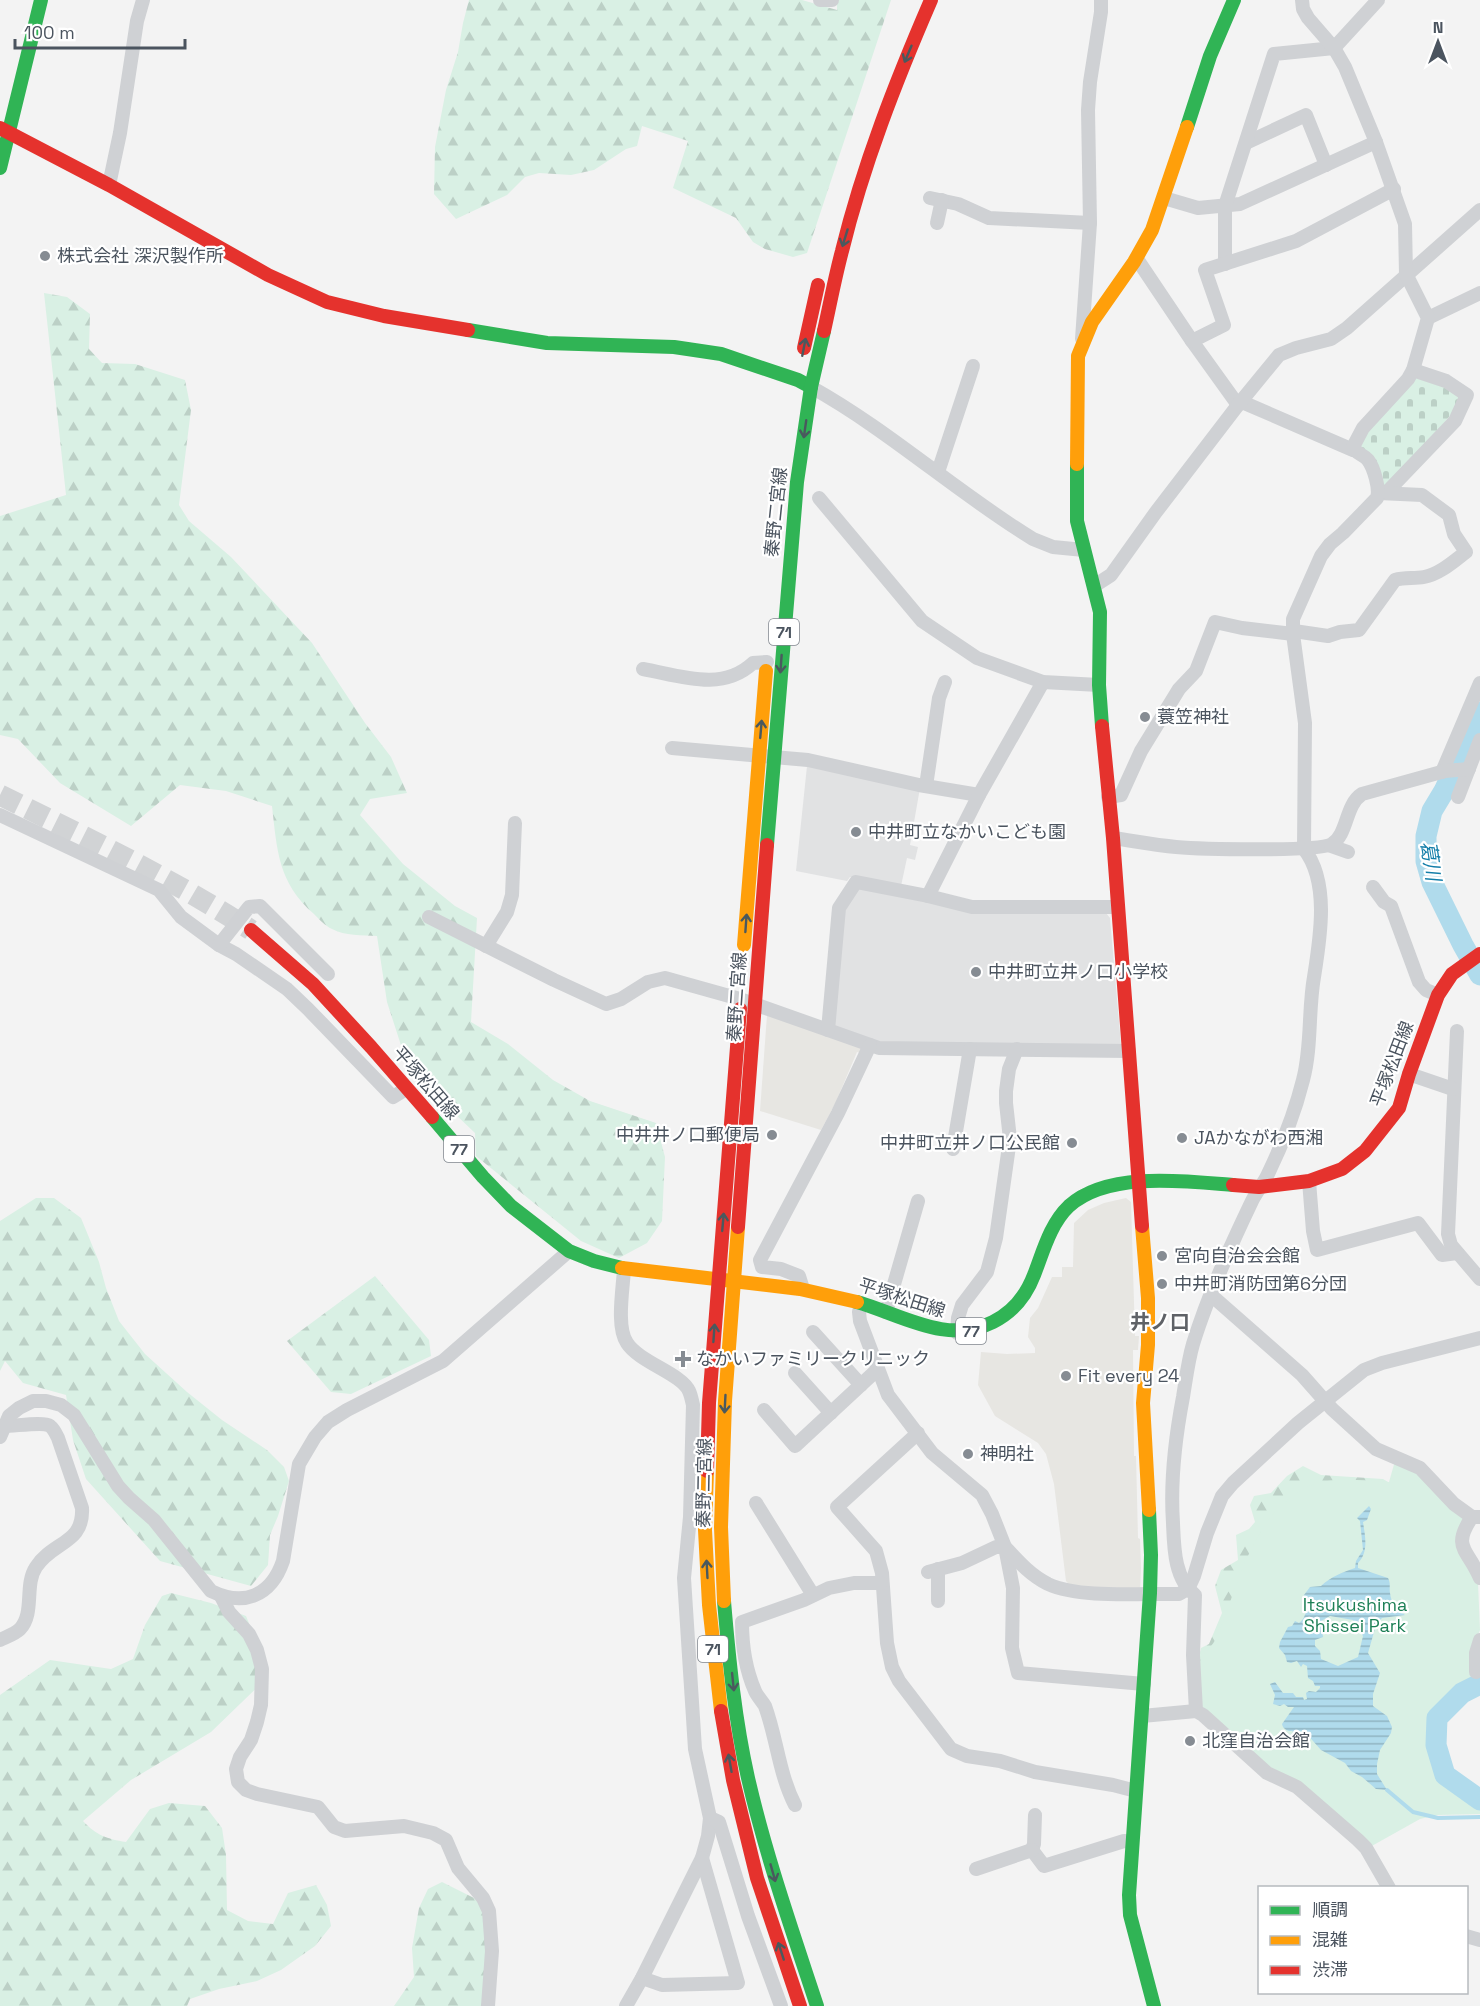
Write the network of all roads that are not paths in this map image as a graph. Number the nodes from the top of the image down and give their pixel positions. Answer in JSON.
{"nodes":[{"id":1,"x":41,"y":0,"type":"edge"},
{"id":2,"x":143,"y":0,"type":"edge"},
{"id":3,"x":820,"y":0,"type":"edge"},
{"id":4,"x":832,"y":0,"type":"edge"},
{"id":5,"x":931,"y":0,"type":"edge"},
{"id":6,"x":1101,"y":0,"type":"edge"},
{"id":7,"x":1234,"y":0,"type":"edge"},
{"id":8,"x":1302,"y":0,"type":"edge"},
{"id":9,"x":1378,"y":0,"type":"edge"},
{"id":10,"x":1334,"y":48,"type":"junction"},
{"id":11,"x":4,"y":130,"type":"edge"},
{"id":12,"x":1376,"y":142,"type":"junction"},
{"id":13,"x":1246,"y":143,"type":"junction"},
{"id":14,"x":1326,"y":165,"type":"junction"},
{"id":15,"x":0,"y":168,"type":"edge"},
{"id":16,"x":109,"y":185,"type":"junction"},
{"id":17,"x":1394,"y":189,"type":"junction"},
{"id":18,"x":1164,"y":198,"type":"junction"},
{"id":19,"x":1225,"y":206,"type":"junction"},
{"id":20,"x":1480,"y":210,"type":"edge"},
{"id":21,"x":937,"y":223,"type":"dead end"},
{"id":22,"x":1090,"y":223,"type":"junction"},
{"id":23,"x":1137,"y":259,"type":"junction"},
{"id":24,"x":1225,"y":264,"type":"junction"},
{"id":25,"x":822,"y":268,"type":"dead end"},
{"id":26,"x":1406,"y":274,"type":"junction"},
{"id":27,"x":1480,"y":293,"type":"edge"},
{"id":28,"x":1428,"y":318,"type":"junction"},
{"id":29,"x":1192,"y":341,"type":"junction"},
{"id":30,"x":1081,"y":342,"type":"junction"},
{"id":31,"x":973,"y":366,"type":"dead end"},
{"id":32,"x":1413,"y":370,"type":"junction"},
{"id":33,"x":799,"y":374,"type":"junction"},
{"id":34,"x":811,"y":387,"type":"junction"},
{"id":35,"x":1240,"y":403,"type":"junction"},
{"id":36,"x":1353,"y":450,"type":"junction"},
{"id":37,"x":938,"y":472,"type":"junction"},
{"id":38,"x":1383,"y":493,"type":"junction"},
{"id":39,"x":819,"y":498,"type":"dead end"},
{"id":40,"x":1083,"y":550,"type":"junction"},
{"id":41,"x":1094,"y":586,"type":"junction"},
{"id":42,"x":1293,"y":633,"type":"junction"},
{"id":43,"x":768,"y":656,"type":"joint"},
{"id":44,"x":643,"y":669,"type":"dead end"},
{"id":45,"x":945,"y":682,"type":"dead end"},
{"id":46,"x":1043,"y":682,"type":"junction"},
{"id":47,"x":1480,"y":683,"type":"edge"},
{"id":48,"x":1099,"y":685,"type":"junction"},
{"id":49,"x":1480,"y":740,"type":"edge"},
{"id":50,"x":672,"y":748,"type":"dead end"},
{"id":51,"x":759,"y":757,"type":"junction"},
{"id":52,"x":774,"y":758,"type":"junction"},
{"id":53,"x":1467,"y":769,"type":"junction"},
{"id":54,"x":1444,"y":771,"type":"junction"},
{"id":55,"x":926,"y":786,"type":"junction"},
{"id":56,"x":979,"y":795,"type":"junction"},
{"id":57,"x":1108,"y":797,"type":"junction"},
{"id":58,"x":1458,"y":797,"type":"dead end"},
{"id":59,"x":0,"y":815,"type":"edge"},
{"id":60,"x":515,"y":823,"type":"dead end"},
{"id":61,"x":1113,"y":838,"type":"junction"},
{"id":62,"x":1331,"y":846,"type":"junction"},
{"id":63,"x":1304,"y":849,"type":"junction"},
{"id":64,"x":1348,"y":852,"type":"dead end"},
{"id":65,"x":1373,"y":887,"type":"dead end"},
{"id":66,"x":928,"y":896,"type":"junction"},
{"id":67,"x":1118,"y":907,"type":"junction"},
{"id":68,"x":429,"y":917,"type":"dead end"},
{"id":69,"x":251,"y":930,"type":"tunnel mouth"},
{"id":70,"x":219,"y":945,"type":"junction"},
{"id":71,"x":486,"y":946,"type":"junction"},
{"id":72,"x":1480,"y":954,"type":"edge"},
{"id":73,"x":743,"y":964,"type":"dead end"},
{"id":74,"x":328,"y":974,"type":"dead end"},
{"id":75,"x":741,"y":993,"type":"junction"},
{"id":76,"x":1438,"y":995,"type":"junction"},
{"id":77,"x":754,"y":1005,"type":"junction"},
{"id":78,"x":828,"y":1030,"type":"junction"},
{"id":79,"x":1457,"y":1031,"type":"dead end"},
{"id":80,"x":870,"y":1045,"type":"junction"},
{"id":81,"x":970,"y":1049,"type":"junction"},
{"id":82,"x":1017,"y":1049,"type":"junction"},
{"id":83,"x":1129,"y":1051,"type":"junction"},
{"id":84,"x":1409,"y":1074,"type":"junction"},
{"id":85,"x":406,"y":1089,"type":"junction"},
{"id":86,"x":1453,"y":1089,"type":"junction"},
{"id":87,"x":953,"y":1149,"type":"dead end"},
{"id":88,"x":1140,"y":1180,"type":"junction"},
{"id":89,"x":1309,"y":1181,"type":"junction"},
{"id":90,"x":1259,"y":1187,"type":"junction"},
{"id":91,"x":918,"y":1201,"type":"dead end"},
{"id":92,"x":569,"y":1251,"type":"junction"},
{"id":93,"x":1457,"y":1253,"type":"junction"},
{"id":94,"x":624,"y":1269,"type":"junction"},
{"id":95,"x":1480,"y":1279,"type":"edge"},
{"id":96,"x":718,"y":1280,"type":"junction"},
{"id":97,"x":735,"y":1283,"type":"junction"},
{"id":98,"x":803,"y":1289,"type":"junction"},
{"id":99,"x":1210,"y":1295,"type":"junction"},
{"id":100,"x":861,"y":1303,"type":"junction"},
{"id":101,"x":886,"y":1312,"type":"junction"},
{"id":102,"x":813,"y":1332,"type":"dead end"},
{"id":103,"x":957,"y":1333,"type":"junction"},
{"id":104,"x":1480,"y":1340,"type":"edge"},
{"id":105,"x":878,"y":1369,"type":"junction"},
{"id":106,"x":795,"y":1373,"type":"dead end"},
{"id":107,"x":861,"y":1385,"type":"junction"},
{"id":108,"x":1327,"y":1402,"type":"junction"},
{"id":109,"x":764,"y":1410,"type":"dead end"},
{"id":110,"x":831,"y":1413,"type":"junction"},
{"id":111,"x":1,"y":1430,"type":"edge"},
{"id":112,"x":918,"y":1433,"type":"junction"},
{"id":113,"x":756,"y":1503,"type":"dead end"},
{"id":114,"x":1476,"y":1517,"type":"edge"},
{"id":115,"x":1005,"y":1547,"type":"junction"},
{"id":116,"x":1480,"y":1578,"type":"edge"},
{"id":117,"x":881,"y":1582,"type":"junction"},
{"id":118,"x":1188,"y":1589,"type":"junction"},
{"id":119,"x":1150,"y":1593,"type":"junction"},
{"id":120,"x":813,"y":1595,"type":"junction"},
{"id":121,"x":221,"y":1596,"type":"junction"},
{"id":122,"x":938,"y":1601,"type":"dead end"},
{"id":123,"x":0,"y":1640,"type":"edge"},
{"id":124,"x":1480,"y":1640,"type":"edge"},
{"id":125,"x":1476,"y":1672,"type":"dead end"},
{"id":126,"x":1144,"y":1684,"type":"junction"},
{"id":127,"x":1196,"y":1711,"type":"junction"},
{"id":128,"x":1142,"y":1716,"type":"junction"},
{"id":129,"x":1136,"y":1791,"type":"junction"},
{"id":130,"x":795,"y":1805,"type":"dead end"},
{"id":131,"x":1035,"y":1815,"type":"dead end"},
{"id":132,"x":710,"y":1818,"type":"junction"},
{"id":133,"x":1132,"y":1842,"type":"junction"},
{"id":134,"x":1032,"y":1850,"type":"junction"},
{"id":135,"x":702,"y":1858,"type":"junction"},
{"id":136,"x":976,"y":1869,"type":"dead end"},
{"id":137,"x":1388,"y":1886,"type":"edge"},
{"id":138,"x":642,"y":1978,"type":"junction"},
{"id":139,"x":489,"y":2006,"type":"edge"},
{"id":140,"x":626,"y":2006,"type":"edge"},
{"id":141,"x":781,"y":2006,"type":"edge"},
{"id":142,"x":800,"y":2006,"type":"edge"},
{"id":143,"x":817,"y":2006,"type":"edge"},
{"id":144,"x":1154,"y":2006,"type":"edge"}],
"edges":[{"from":1,"to":11,"type":"main road"},
{"from":2,"to":16,"type":"street"},
{"from":3,"to":4,"type":"street"},
{"from":5,"to":34,"type":"main road","name":"秦野二宮線","number":"71","one_way":true},
{"from":6,"to":22,"type":"street"},
{"from":7,"to":18,"type":"main road"},
{"from":8,"to":10,"type":"street"},
{"from":9,"to":10,"type":"street"},
{"from":10,"to":12,"type":"street"},
{"from":10,"to":13,"type":"street"},
{"from":11,"to":15,"type":"main road"},
{"from":11,"to":16,"type":"main road"},
{"from":12,"to":14,"type":"street"},
{"from":12,"to":17,"type":"street"},
{"from":13,"to":14,"type":"street"},
{"from":13,"to":19,"type":"street"},
{"from":14,"to":19,"type":"street"},
{"from":16,"to":33,"type":"main road"},
{"from":17,"to":24,"type":"street"},
{"from":17,"to":26,"type":"street"},
{"from":18,"to":19,"type":"street"},
{"from":18,"to":23,"type":"main road"},
{"from":19,"to":24,"type":"street"},
{"from":20,"to":26,"type":"street"},
{"from":21,"to":22,"type":"street"},
{"from":22,"to":30,"type":"street"},
{"from":23,"to":29,"type":"street"},
{"from":23,"to":30,"type":"main road"},
{"from":24,"to":29,"type":"street"},
{"from":33,"to":25,"type":"main road","one_way":true},
{"from":26,"to":28,"type":"street"},
{"from":26,"to":35,"type":"street"},
{"from":27,"to":28,"type":"street"},
{"from":28,"to":32,"type":"street"},
{"from":29,"to":35,"type":"street"},
{"from":30,"to":40,"type":"main road"},
{"from":31,"to":37,"type":"street"},
{"from":32,"to":36,"type":"street"},
{"from":32,"to":38,"type":"street"},
{"from":33,"to":34,"type":"main road"},
{"from":34,"to":37,"type":"street"},
{"from":34,"to":52,"type":"main road","name":"秦野二宮線","number":"71","one_way":true},
{"from":35,"to":36,"type":"street"},
{"from":35,"to":41,"type":"street"},
{"from":36,"to":38,"type":"street"},
{"from":37,"to":40,"type":"street"},
{"from":38,"to":42,"type":"street"},
{"from":38,"to":42,"type":"street"},
{"from":39,"to":46,"type":"street"},
{"from":40,"to":41,"type":"main road"},
{"from":41,"to":48,"type":"main road"},
{"from":42,"to":57,"type":"street"},
{"from":42,"to":63,"type":"street"},
{"from":43,"to":44,"type":"street"},
{"from":51,"to":43,"type":"main road","name":"秦野二宮線","number":"71","one_way":true},
{"from":45,"to":55,"type":"street"},
{"from":46,"to":48,"type":"street"},
{"from":46,"to":56,"type":"street"},
{"from":47,"to":54,"type":"street"},
{"from":48,"to":57,"type":"main road"},
{"from":49,"to":53,"type":"street"},
{"from":50,"to":51,"type":"street"},
{"from":51,"to":52,"type":"street"},
{"from":73,"to":51,"type":"main road","name":"秦野二宮線","number":"71","one_way":true},
{"from":52,"to":55,"type":"street"},
{"from":52,"to":77,"type":"main road","name":"秦野二宮線","number":"71"},
{"from":53,"to":54,"type":"street"},
{"from":53,"to":58,"type":"street"},
{"from":54,"to":62,"type":"street"},
{"from":55,"to":56,"type":"street"},
{"from":56,"to":66,"type":"street"},
{"from":57,"to":61,"type":"main road"},
{"from":59,"to":70,"type":"street"},
{"from":60,"to":71,"type":"street"},
{"from":61,"to":63,"type":"street"},
{"from":61,"to":67,"type":"main road"},
{"from":62,"to":63,"type":"street"},
{"from":62,"to":64,"type":"street"},
{"from":63,"to":90,"type":"street"},
{"from":65,"to":76,"type":"street"},
{"from":66,"to":67,"type":"street"},
{"from":66,"to":78,"type":"street"},
{"from":67,"to":83,"type":"main road"},
{"from":68,"to":71,"type":"street"},
{"from":69,"to":85,"type":"main road","name":"平塚松田線","number":"77"},
{"from":70,"to":74,"type":"street"},
{"from":70,"to":85,"type":"street"},
{"from":71,"to":75,"type":"street"},
{"from":72,"to":76,"type":"main road","name":"平塚松田線","number":"77"},
{"from":75,"to":77,"type":"street"},
{"from":96,"to":75,"type":"main road","name":"秦野二宮線","number":"71","one_way":true},
{"from":76,"to":84,"type":"main road","name":"平塚松田線","number":"77"},
{"from":77,"to":78,"type":"street"},
{"from":77,"to":97,"type":"main road","name":"秦野二宮線","number":"71"},
{"from":78,"to":80,"type":"street"},
{"from":79,"to":86,"type":"street"},
{"from":80,"to":81,"type":"street"},
{"from":80,"to":98,"type":"street"},
{"from":81,"to":82,"type":"street"},
{"from":81,"to":87,"type":"street"},
{"from":82,"to":83,"type":"street"},
{"from":82,"to":103,"type":"street"},
{"from":83,"to":88,"type":"main road"},
{"from":84,"to":86,"type":"street"},
{"from":84,"to":89,"type":"main road","name":"平塚松田線","number":"77"},
{"from":85,"to":92,"type":"main road","name":"平塚松田線","number":"77"},
{"from":86,"to":93,"type":"street"},
{"from":88,"to":90,"type":"main road","name":"平塚松田線","number":"77"},
{"from":88,"to":103,"type":"main road","name":"平塚松田線","number":"77"},
{"from":88,"to":119,"type":"main road"},
{"from":89,"to":90,"type":"main road","name":"平塚松田線","number":"77"},
{"from":89,"to":93,"type":"street"},
{"from":90,"to":99,"type":"street"},
{"from":91,"to":101,"type":"street"},
{"from":92,"to":94,"type":"main road","name":"平塚松田線","number":"77"},
{"from":92,"to":121,"type":"street"},
{"from":93,"to":95,"type":"street"},
{"from":94,"to":96,"type":"main road","name":"平塚松田線","number":"77"},
{"from":94,"to":132,"type":"street"},
{"from":96,"to":97,"type":"main road","name":"平塚松田線","number":"77"},
{"from":142,"to":96,"type":"main road","name":"秦野二宮線","number":"71","one_way":true},
{"from":97,"to":98,"type":"main road","name":"平塚松田線","number":"77"},
{"from":97,"to":143,"type":"main road","name":"秦野二宮線","number":"71","one_way":true},
{"from":98,"to":100,"type":"main road","name":"平塚松田線","number":"77"},
{"from":99,"to":108,"type":"street"},
{"from":99,"to":118,"type":"street"},
{"from":100,"to":101,"type":"main road","name":"平塚松田線","number":"77"},
{"from":100,"to":105,"type":"street"},
{"from":101,"to":103,"type":"main road","name":"平塚松田線","number":"77"},
{"from":102,"to":107,"type":"street"},
{"from":104,"to":108,"type":"street"},
{"from":105,"to":107,"type":"street"},
{"from":105,"to":112,"type":"street"},
{"from":106,"to":110,"type":"street"},
{"from":107,"to":110,"type":"street"},
{"from":108,"to":114,"type":"street"},
{"from":108,"to":118,"type":"street"},
{"from":109,"to":110,"type":"street"},
{"from":111,"to":121,"type":"street"},
{"from":111,"to":123,"type":"street"},
{"from":112,"to":115,"type":"street"},
{"from":112,"to":117,"type":"street"},
{"from":113,"to":120,"type":"street"},
{"from":114,"to":116,"type":"street"},
{"from":115,"to":119,"type":"street"},
{"from":115,"to":122,"type":"street"},
{"from":115,"to":126,"type":"street"},
{"from":117,"to":120,"type":"street"},
{"from":117,"to":129,"type":"street"},
{"from":118,"to":119,"type":"street"},
{"from":118,"to":127,"type":"street"},
{"from":119,"to":126,"type":"main road"},
{"from":120,"to":130,"type":"street"},
{"from":121,"to":139,"type":"street"},
{"from":124,"to":125,"type":"street"},
{"from":126,"to":128,"type":"main road"},
{"from":127,"to":128,"type":"street"},
{"from":127,"to":137,"type":"street"},
{"from":128,"to":129,"type":"main road"},
{"from":129,"to":133,"type":"main road"},
{"from":131,"to":134,"type":"street"},
{"from":132,"to":135,"type":"street"},
{"from":132,"to":141,"type":"street"},
{"from":133,"to":134,"type":"street"},
{"from":133,"to":144,"type":"main road"},
{"from":134,"to":136,"type":"street"},
{"from":135,"to":138,"type":"street"},
{"from":135,"to":138,"type":"street"},
{"from":138,"to":140,"type":"street"}]}
